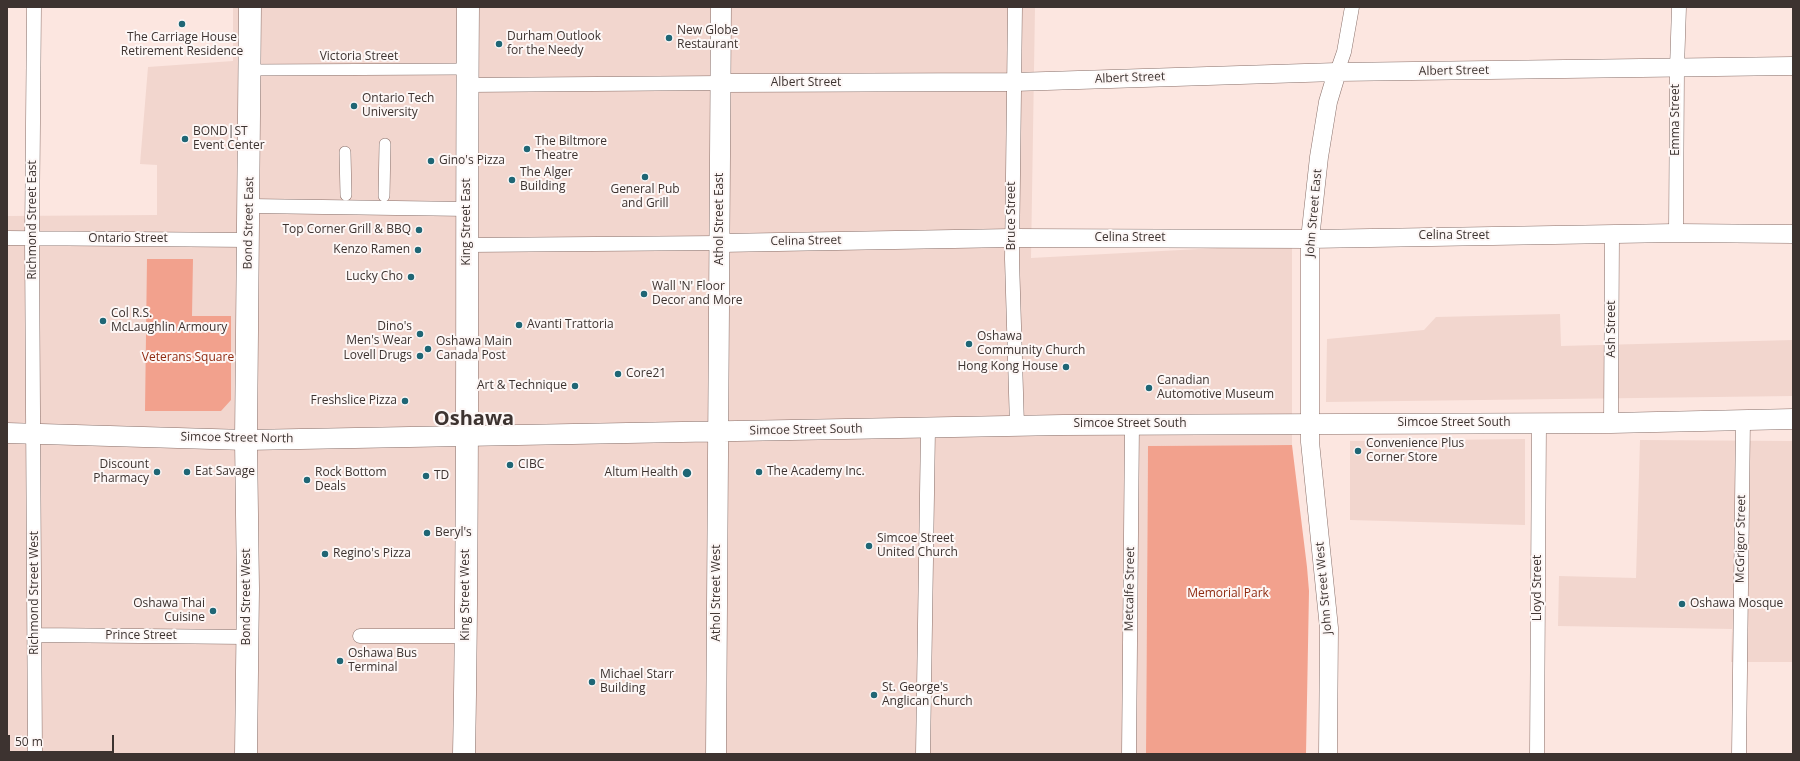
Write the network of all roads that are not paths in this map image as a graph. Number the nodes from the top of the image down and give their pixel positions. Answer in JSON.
{"nodes":[{"id":1,"x":34,"y":7,"type":"edge"},
{"id":2,"x":250,"y":7,"type":"edge"},
{"id":3,"x":468,"y":7,"type":"edge"},
{"id":4,"x":721,"y":7,"type":"edge"},
{"id":5,"x":1015,"y":7,"type":"edge"},
{"id":6,"x":1352,"y":7,"type":"edge"},
{"id":7,"x":1679,"y":7,"type":"edge"},
{"id":8,"x":1793,"y":66,"type":"edge"},
{"id":9,"x":1677,"y":68,"type":"junction"},
{"id":10,"x":250,"y":70,"type":"junction"},
{"id":11,"x":1337,"y":72,"type":"junction"},
{"id":12,"x":468,"y":77,"type":"junction"},
{"id":13,"x":1014,"y":82,"type":"junction"},
{"id":14,"x":721,"y":83,"type":"junction"},
{"id":15,"x":385,"y":144,"type":"dead end"},
{"id":16,"x":345,"y":152,"type":"dead end"},
{"id":17,"x":346,"y":195,"type":"dead end"},
{"id":18,"x":384,"y":196,"type":"dead end"},
{"id":19,"x":250,"y":206,"type":"junction"},
{"id":20,"x":468,"y":208,"type":"junction"},
{"id":21,"x":1676,"y":233,"type":"junction"},
{"id":22,"x":1793,"y":234,"type":"edge"},
{"id":23,"x":1612,"y":235,"type":"junction"},
{"id":24,"x":7,"y":238,"type":"edge"},
{"id":25,"x":1012,"y":238,"type":"junction"},
{"id":26,"x":32,"y":239,"type":"junction"},
{"id":27,"x":1310,"y":239,"type":"junction"},
{"id":28,"x":249,"y":240,"type":"junction"},
{"id":29,"x":720,"y":243,"type":"junction"},
{"id":30,"x":468,"y":245,"type":"junction"},
{"id":31,"x":1793,"y":419,"type":"edge"},
{"id":32,"x":1743,"y":420,"type":"junction"},
{"id":33,"x":1539,"y":422,"type":"junction"},
{"id":34,"x":1310,"y":423,"type":"junction"},
{"id":35,"x":1611,"y":423,"type":"junction"},
{"id":36,"x":1132,"y":424,"type":"junction"},
{"id":37,"x":1017,"y":426,"type":"junction"},
{"id":38,"x":928,"y":429,"type":"junction"},
{"id":39,"x":718,"y":431,"type":"junction"},
{"id":40,"x":7,"y":433,"type":"edge"},
{"id":41,"x":34,"y":433,"type":"junction"},
{"id":42,"x":466,"y":436,"type":"junction"},
{"id":43,"x":246,"y":440,"type":"junction"},
{"id":44,"x":35,"y":635,"type":"junction"},
{"id":45,"x":360,"y":636,"type":"dead end"},
{"id":46,"x":466,"y":636,"type":"junction"},
{"id":47,"x":246,"y":637,"type":"junction"},
{"id":48,"x":35,"y":754,"type":"edge"},
{"id":49,"x":246,"y":754,"type":"edge"},
{"id":50,"x":464,"y":754,"type":"edge"},
{"id":51,"x":716,"y":754,"type":"edge"},
{"id":52,"x":923,"y":754,"type":"edge"},
{"id":53,"x":1129,"y":754,"type":"edge"},
{"id":54,"x":1328,"y":754,"type":"edge"},
{"id":55,"x":1537,"y":754,"type":"edge"},
{"id":56,"x":1739,"y":754,"type":"edge"}],
"edges":[{"from":1,"to":26,"type":"street","name":"Richmond Street East"},
{"from":2,"to":10,"type":"main road","name":"Bond Street East"},
{"from":3,"to":12,"type":"main road","name":"King Street East"},
{"from":4,"to":14,"type":"main road","name":"Athol Street East"},
{"from":5,"to":13,"type":"street","name":"Bruce Street"},
{"from":6,"to":11,"type":"street","name":"John Street East"},
{"from":7,"to":9,"type":"street","name":"Emma Street"},
{"from":8,"to":9,"type":"street","name":"Albert Street"},
{"from":9,"to":11,"type":"street","name":"Albert Street"},
{"from":9,"to":21,"type":"street","name":"Emma Street"},
{"from":10,"to":12,"type":"street","name":"Victoria Street"},
{"from":10,"to":19,"type":"main road","name":"Bond Street East"},
{"from":11,"to":13,"type":"street","name":"Albert Street"},
{"from":11,"to":27,"type":"street","name":"John Street East"},
{"from":12,"to":14,"type":"street","name":"Albert Street"},
{"from":12,"to":20,"type":"main road","name":"King Street East"},
{"from":13,"to":14,"type":"street","name":"Albert Street"},
{"from":13,"to":25,"type":"street","name":"Bruce Street"},
{"from":14,"to":29,"type":"main road","name":"Athol Street East"},
{"from":15,"to":18,"type":"street"},
{"from":16,"to":17,"type":"street"},
{"from":19,"to":20,"type":"street"},
{"from":19,"to":28,"type":"main road","name":"Bond Street East"},
{"from":20,"to":30,"type":"main road","name":"King Street East"},
{"from":21,"to":22,"type":"street","name":"Celina Street"},
{"from":21,"to":23,"type":"street","name":"Celina Street"},
{"from":23,"to":27,"type":"street","name":"Celina Street"},
{"from":23,"to":35,"type":"street","name":"Ash Street"},
{"from":24,"to":26,"type":"street","name":"Ontario Street"},
{"from":25,"to":27,"type":"street","name":"Celina Street"},
{"from":25,"to":29,"type":"street","name":"Celina Street"},
{"from":25,"to":37,"type":"street","name":"Bruce Street"},
{"from":26,"to":28,"type":"street","name":"Ontario Street"},
{"from":26,"to":41,"type":"street","name":"Richmond Street East"},
{"from":27,"to":34,"type":"street","name":"John Street East"},
{"from":28,"to":43,"type":"main road","name":"Bond Street East"},
{"from":29,"to":30,"type":"street","name":"Celina Street"},
{"from":29,"to":39,"type":"main road","name":"Athol Street East"},
{"from":30,"to":42,"type":"main road","name":"King Street East"},
{"from":31,"to":32,"type":"main road","name":"Simcoe Street South"},
{"from":32,"to":35,"type":"main road","name":"Simcoe Street South"},
{"from":32,"to":56,"type":"street","name":"McGrigor Street"},
{"from":33,"to":34,"type":"main road","name":"Simcoe Street South"},
{"from":33,"to":35,"type":"main road","name":"Simcoe Street South"},
{"from":33,"to":55,"type":"street","name":"Lloyd Street"},
{"from":34,"to":36,"type":"main road","name":"Simcoe Street South"},
{"from":34,"to":54,"type":"street","name":"John Street West"},
{"from":36,"to":37,"type":"main road","name":"Simcoe Street South"},
{"from":36,"to":53,"type":"street","name":"Metcalfe Street"},
{"from":37,"to":38,"type":"main road","name":"Simcoe Street South"},
{"from":38,"to":39,"type":"main road","name":"Simcoe Street South"},
{"from":38,"to":52,"type":"street"},
{"from":39,"to":42,"type":"main road","name":"Simcoe Street South"},
{"from":39,"to":51,"type":"main road","name":"Athol Street West"},
{"from":40,"to":41,"type":"main road","name":"Simcoe Street North"},
{"from":41,"to":43,"type":"main road","name":"Simcoe Street North"},
{"from":41,"to":44,"type":"street","name":"Richmond Street West"},
{"from":42,"to":43,"type":"main road","name":"Simcoe Street North"},
{"from":42,"to":46,"type":"main road","name":"King Street West"},
{"from":43,"to":47,"type":"main road","name":"Bond Street West"},
{"from":44,"to":47,"type":"street","name":"Prince Street"},
{"from":44,"to":48,"type":"street","name":"Richmond Street West"},
{"from":45,"to":46,"type":"street"},
{"from":46,"to":50,"type":"main road","name":"King Street West"},
{"from":47,"to":49,"type":"main road","name":"Bond Street West"}]}
